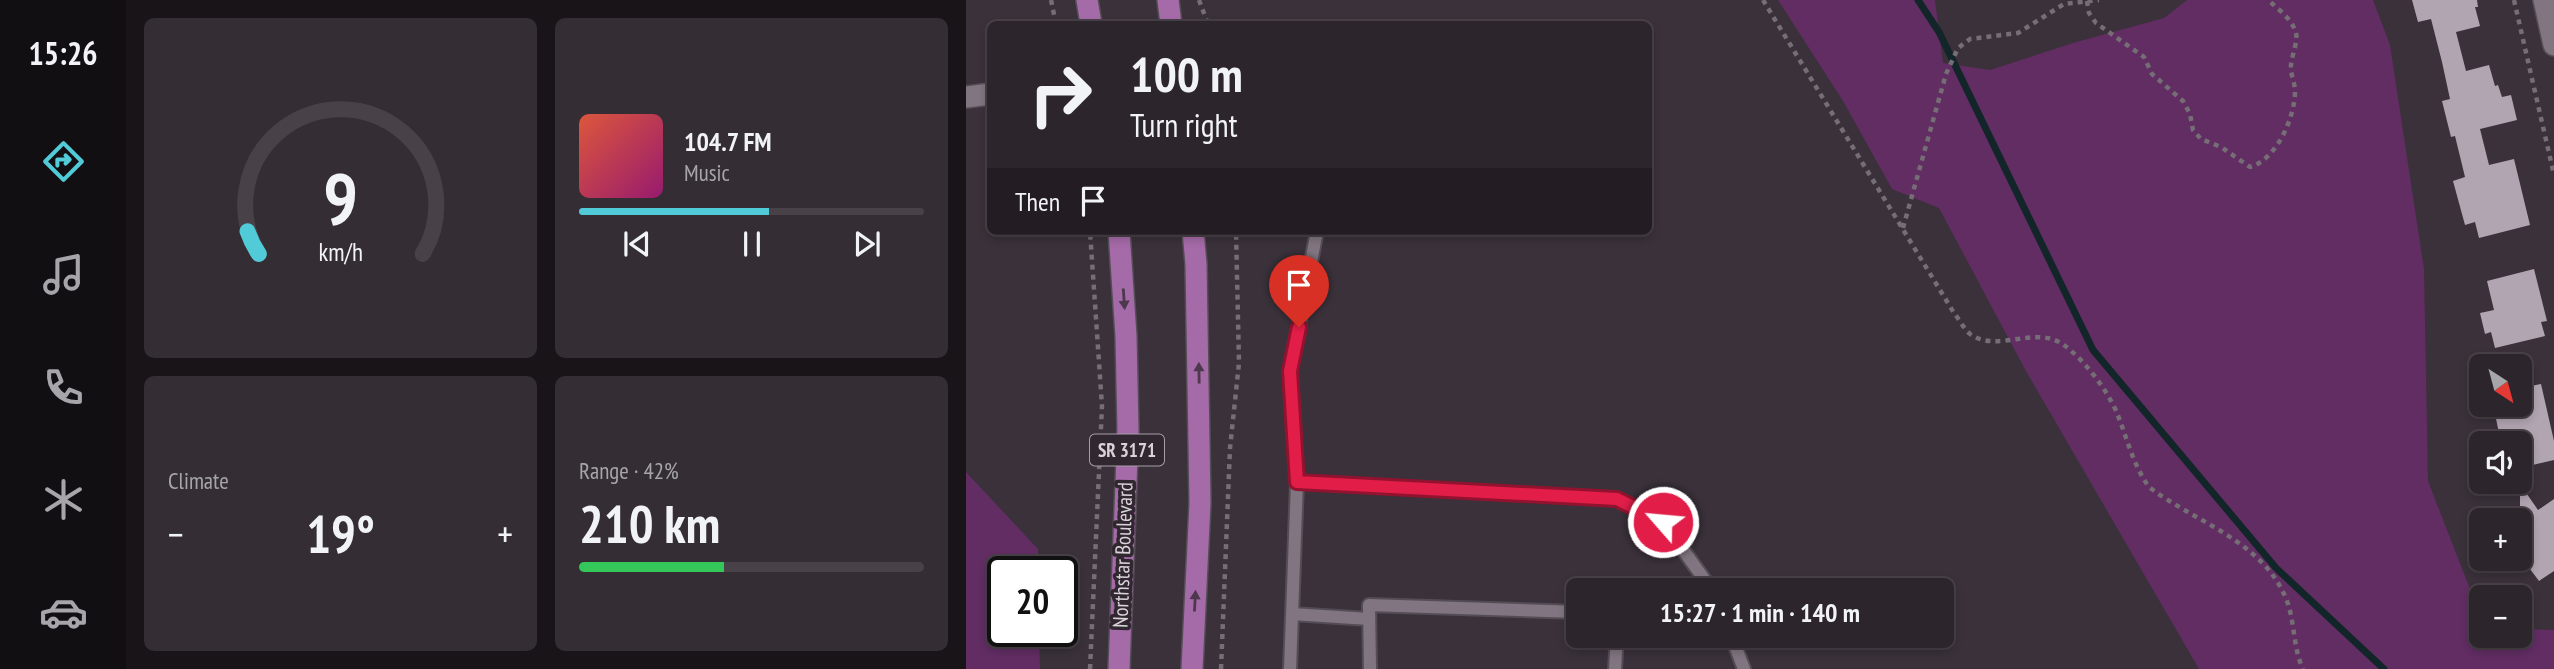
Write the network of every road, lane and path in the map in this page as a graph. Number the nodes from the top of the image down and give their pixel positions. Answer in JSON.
{"nodes":[{"id":1,"x":1051,"y":0,"type":"edge"},
{"id":2,"x":1087,"y":0,"type":"edge"},
{"id":3,"x":1168,"y":0,"type":"edge"},
{"id":4,"x":1199,"y":0,"type":"edge"},
{"id":5,"x":1763,"y":0,"type":"edge"},
{"id":6,"x":2099,"y":0,"type":"edge"},
{"id":7,"x":2268,"y":0,"type":"edge"},
{"id":8,"x":2514,"y":0,"type":"edge"},
{"id":9,"x":2543,"y":0,"type":"edge"},
{"id":10,"x":2087,"y":1,"type":"edge"},
{"id":11,"x":1055,"y":21,"type":"edge"},
{"id":12,"x":1090,"y":21,"type":"edge"},
{"id":13,"x":1171,"y":21,"type":"edge"},
{"id":14,"x":1207,"y":21,"type":"edge"},
{"id":15,"x":2554,"y":45,"type":"edge"},
{"id":16,"x":987,"y":94,"type":"edge"},
{"id":17,"x":966,"y":97,"type":"edge"},
{"id":18,"x":2554,"y":175,"type":"edge"},
{"id":19,"x":1902,"y":229,"type":"junction"},
{"id":20,"x":1090,"y":235,"type":"edge"},
{"id":21,"x":1119,"y":235,"type":"edge"},
{"id":22,"x":1193,"y":235,"type":"edge"},
{"id":23,"x":1236,"y":235,"type":"edge"},
{"id":24,"x":1316,"y":235,"type":"edge"},
{"id":25,"x":1297,"y":482,"type":"junction"},
{"id":26,"x":1703,"y":578,"type":"edge"},
{"id":27,"x":1566,"y":612,"type":"edge"},
{"id":28,"x":1292,"y":614,"type":"junction"},
{"id":29,"x":1369,"y":619,"type":"junction"},
{"id":30,"x":1617,"y":648,"type":"edge"},
{"id":31,"x":1736,"y":648,"type":"edge"},
{"id":32,"x":1090,"y":669,"type":"edge"},
{"id":33,"x":1119,"y":669,"type":"edge"},
{"id":34,"x":1192,"y":669,"type":"edge"},
{"id":35,"x":1221,"y":669,"type":"edge"},
{"id":36,"x":1290,"y":669,"type":"edge"},
{"id":37,"x":1370,"y":669,"type":"edge"},
{"id":38,"x":1615,"y":669,"type":"edge"},
{"id":39,"x":1745,"y":669,"type":"edge"},
{"id":40,"x":2303,"y":669,"type":"edge"}],
"edges":[{"from":1,"to":11,"type":"path"},
{"from":2,"to":12,"type":"main road"},
{"from":3,"to":13,"type":"main road"},
{"from":4,"to":14,"type":"path"},
{"from":5,"to":19,"type":"path"},
{"from":6,"to":10,"type":"path"},
{"from":7,"to":10,"type":"path"},
{"from":8,"to":18,"type":"path"},
{"from":9,"to":15,"type":"street"},
{"from":10,"to":19,"type":"path"},
{"from":16,"to":17,"type":"street"},
{"from":19,"to":40,"type":"path"},
{"from":20,"to":32,"type":"path"},
{"from":21,"to":33,"type":"main road","name":"Northstar Boulevard","number":"SR 3171","one_way":true},
{"from":34,"to":22,"type":"main road","one_way":true},
{"from":23,"to":35,"type":"path"},
{"from":24,"to":25,"type":"lane"},
{"from":25,"to":26,"type":"lane"},
{"from":25,"to":28,"type":"lane"},
{"from":27,"to":29,"type":"lane"},
{"from":28,"to":29,"type":"lane"},
{"from":28,"to":36,"type":"lane"},
{"from":29,"to":37,"type":"lane"},
{"from":30,"to":38,"type":"lane"},
{"from":31,"to":39,"type":"lane"}]}
